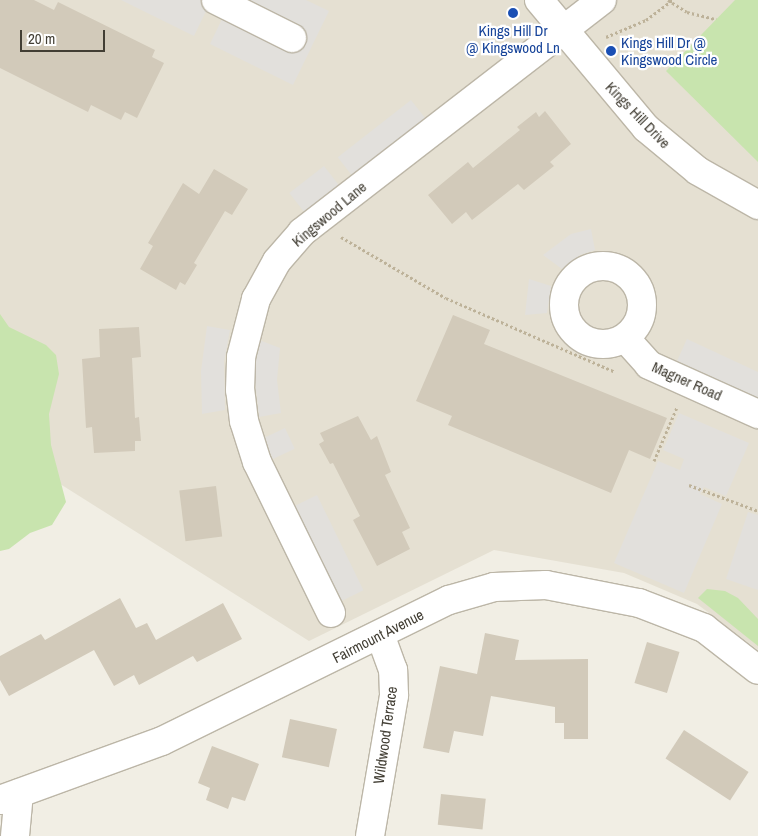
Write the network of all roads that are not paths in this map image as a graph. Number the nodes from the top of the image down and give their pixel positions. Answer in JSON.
{"nodes":[{"id":1,"x":216,"y":0,"type":"edge"},
{"id":2,"x":539,"y":0,"type":"edge"},
{"id":3,"x":602,"y":0,"type":"edge"},
{"id":4,"x":292,"y":38,"type":"dead end"},
{"id":5,"x":572,"y":39,"type":"junction"},
{"id":6,"x":758,"y":205,"type":"edge"},
{"id":7,"x":625,"y":338,"type":"dead end"},
{"id":8,"x":758,"y":414,"type":"edge"},
{"id":9,"x":331,"y":613,"type":"dead end"},
{"id":10,"x":380,"y":635,"type":"junction"},
{"id":11,"x":758,"y":670,"type":"edge"},
{"id":12,"x":10,"y":796,"type":"edge"},
{"id":13,"x":15,"y":836,"type":"edge"},
{"id":14,"x":370,"y":836,"type":"edge"}],
"edges":[{"from":1,"to":4,"type":"street"},
{"from":2,"to":5,"type":"street","name":"Kings Hill Drive"},
{"from":3,"to":5,"type":"street","name":"Kingswood Lane"},
{"from":5,"to":6,"type":"street","name":"Kings Hill Drive"},
{"from":5,"to":9,"type":"street","name":"Kingswood Lane"},
{"from":7,"to":8,"type":"street","name":"Magner Road"},
{"from":10,"to":11,"type":"street","name":"Fairmount Avenue"},
{"from":10,"to":12,"type":"street","name":"Fairmount Avenue"},
{"from":10,"to":14,"type":"street","name":"Wildwood Terrace"},
{"from":12,"to":13,"type":"street"}]}
